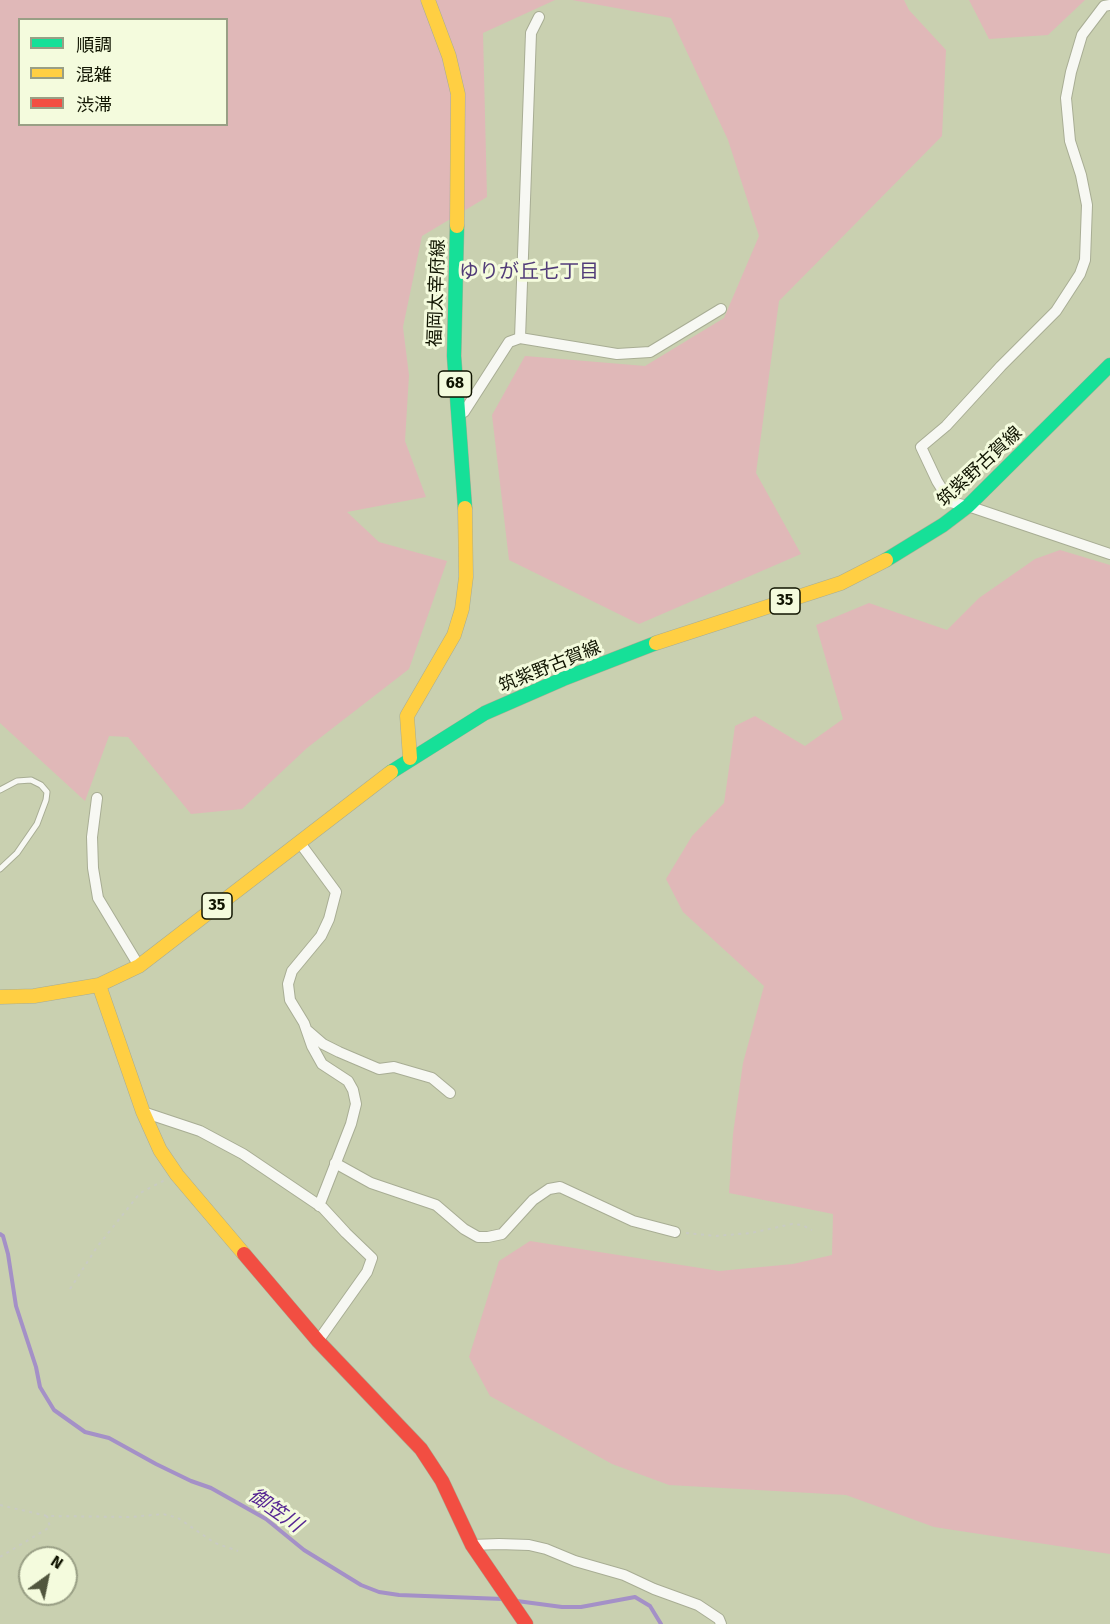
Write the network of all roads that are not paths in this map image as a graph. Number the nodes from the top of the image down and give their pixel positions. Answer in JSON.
{"nodes":[{"id":1,"x":428,"y":0,"type":"edge"},
{"id":2,"x":1110,"y":5,"type":"edge"},
{"id":3,"x":538,"y":17,"type":"dead end"},
{"id":4,"x":721,"y":309,"type":"dead end"},
{"id":5,"x":520,"y":338,"type":"junction"},
{"id":6,"x":1110,"y":365,"type":"edge"},
{"id":7,"x":457,"y":415,"type":"junction"},
{"id":8,"x":968,"y":506,"type":"junction"},
{"id":9,"x":1110,"y":554,"type":"edge"},
{"id":10,"x":410,"y":758,"type":"junction"},
{"id":11,"x":0,"y":790,"type":"edge"},
{"id":12,"x":97,"y":798,"type":"dead end"},
{"id":13,"x":300,"y":843,"type":"junction"},
{"id":14,"x":0,"y":869,"type":"edge"},
{"id":15,"x":140,"y":966,"type":"junction"},
{"id":16,"x":99,"y":985,"type":"junction"},
{"id":17,"x":0,"y":997,"type":"edge"},
{"id":18,"x":306,"y":1029,"type":"junction"},
{"id":19,"x":450,"y":1093,"type":"dead end"},
{"id":20,"x":143,"y":1112,"type":"junction"},
{"id":21,"x":335,"y":1163,"type":"junction"},
{"id":22,"x":319,"y":1206,"type":"junction"},
{"id":23,"x":675,"y":1232,"type":"road end"},
{"id":24,"x":318,"y":1341,"type":"junction"},
{"id":25,"x":472,"y":1545,"type":"junction"},
{"id":26,"x":522,"y":1620,"type":"edge"},
{"id":27,"x":721,"y":1624,"type":"edge"}],
"edges":[{"from":1,"to":7,"type":"main road","name":"福岡太宰府線","number":"68"},
{"from":2,"to":8,"type":"street"},
{"from":3,"to":5,"type":"street"},
{"from":4,"to":5,"type":"street"},
{"from":5,"to":7,"type":"street"},
{"from":6,"to":8,"type":"main road","name":"筑紫野古賀線","number":"35"},
{"from":7,"to":10,"type":"main road","name":"福岡太宰府線","number":"68"},
{"from":8,"to":9,"type":"street"},
{"from":8,"to":10,"type":"main road","name":"筑紫野古賀線","number":"35"},
{"from":10,"to":13,"type":"main road","name":"筑紫野古賀線","number":"35"},
{"from":11,"to":14,"type":"lane"},
{"from":12,"to":15,"type":"street"},
{"from":13,"to":15,"type":"main road","name":"筑紫野古賀線","number":"35"},
{"from":13,"to":18,"type":"street"},
{"from":15,"to":16,"type":"main road","name":"筑紫野古賀線","number":"35"},
{"from":16,"to":17,"type":"main road","name":"筑紫野古賀線","number":"35"},
{"from":16,"to":20,"type":"main road"},
{"from":18,"to":19,"type":"street"},
{"from":18,"to":21,"type":"street"},
{"from":20,"to":22,"type":"street"},
{"from":20,"to":24,"type":"main road"},
{"from":21,"to":22,"type":"street"},
{"from":21,"to":23,"type":"street"},
{"from":22,"to":24,"type":"street"},
{"from":24,"to":25,"type":"main road"},
{"from":25,"to":26,"type":"main road"},
{"from":25,"to":27,"type":"street"}]}
